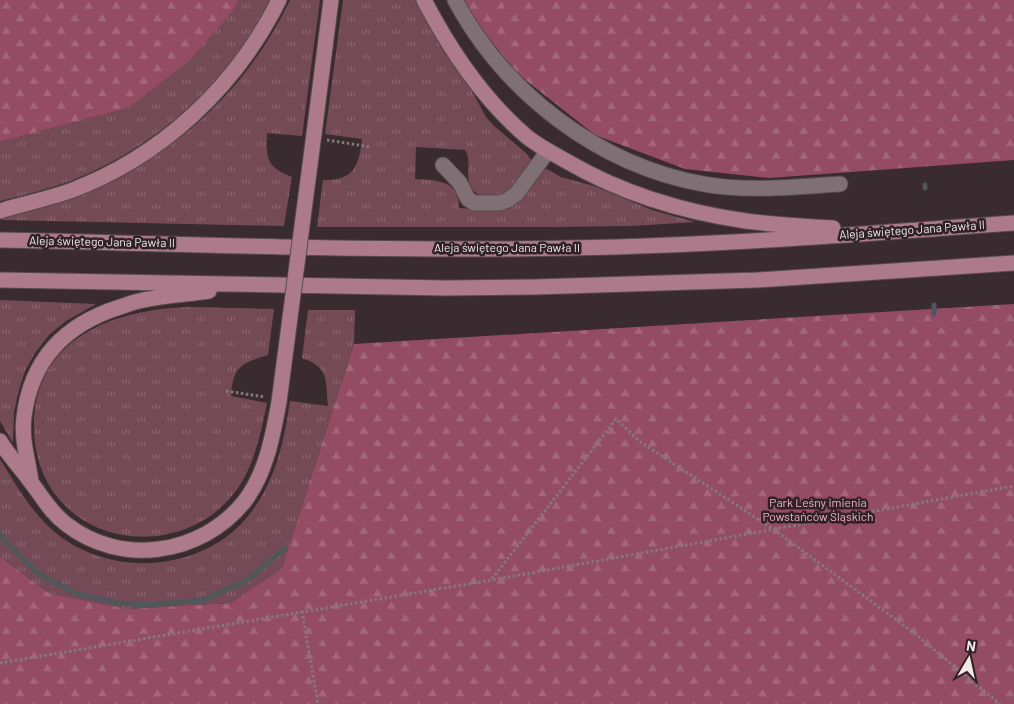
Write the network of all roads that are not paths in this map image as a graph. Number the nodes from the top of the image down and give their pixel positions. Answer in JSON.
{"nodes":[{"id":1,"x":279,"y":0,"type":"edge"},
{"id":2,"x":331,"y":0,"type":"edge"},
{"id":3,"x":424,"y":0,"type":"edge"},
{"id":4,"x":455,"y":0,"type":"edge"},
{"id":5,"x":548,"y":150,"type":"junction"},
{"id":6,"x":443,"y":165,"type":"dead end"},
{"id":7,"x":840,"y":184,"type":"dead end"},
{"id":8,"x":0,"y":210,"type":"edge"},
{"id":9,"x":1014,"y":224,"type":"edge"},
{"id":10,"x":887,"y":232,"type":"junction"},
{"id":11,"x":0,"y":240,"type":"edge"},
{"id":12,"x":1014,"y":263,"type":"edge"},
{"id":13,"x":0,"y":280,"type":"edge"},
{"id":14,"x":266,"y":285,"type":"junction"},
{"id":15,"x":0,"y":441,"type":"edge"},
{"id":16,"x":31,"y":483,"type":"junction"}],
"edges":[{"from":1,"to":8,"type":"main road"},
{"from":2,"to":16,"type":"main road","bridge":true},
{"from":3,"to":5,"type":"main road"},
{"from":4,"to":7,"type":"lane"},
{"from":5,"to":6,"type":"lane"},
{"from":5,"to":10,"type":"main road"},
{"from":9,"to":10,"type":"main road","name":"Aleja świętego Jana Pawła II"},
{"from":10,"to":11,"type":"main road","name":"Aleja świętego Jana Pawła II"},
{"from":12,"to":14,"type":"main road"},
{"from":13,"to":14,"type":"main road"},
{"from":14,"to":16,"type":"main road"},
{"from":15,"to":16,"type":"main road"}]}
